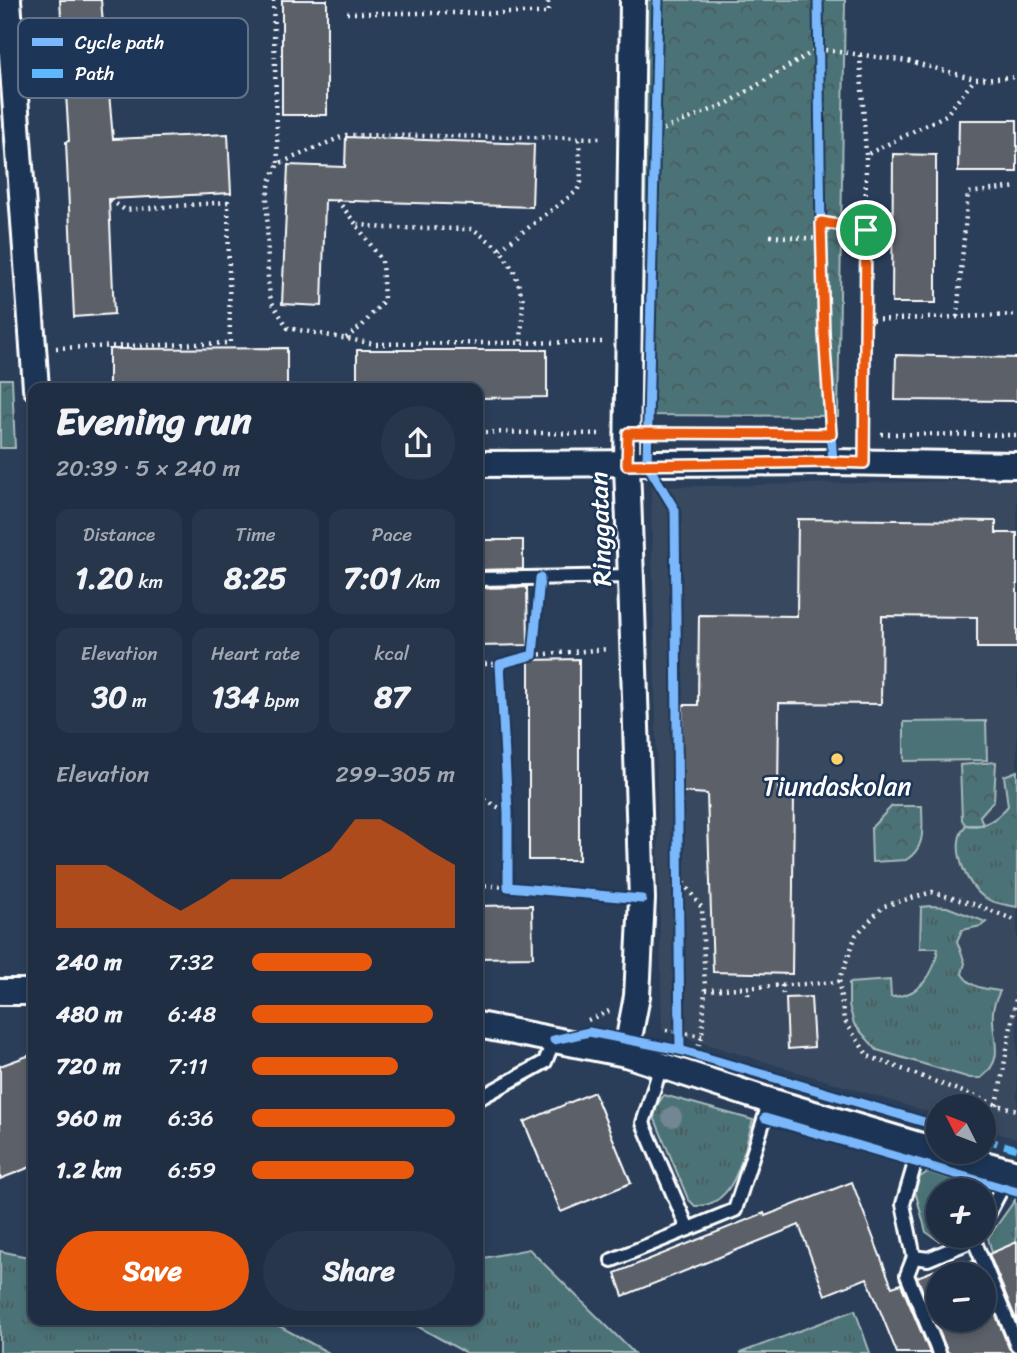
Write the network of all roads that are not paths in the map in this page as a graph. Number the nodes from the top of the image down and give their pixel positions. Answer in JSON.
{"nodes":[{"id":1,"x":8,"y":0,"type":"edge"},
{"id":2,"x":633,"y":0,"type":"edge"},
{"id":3,"x":36,"y":383,"type":"edge"},
{"id":4,"x":483,"y":464,"type":"edge"},
{"id":5,"x":627,"y":465,"type":"junction"},
{"id":6,"x":1017,"y":465,"type":"edge"},
{"id":7,"x":631,"y":576,"type":"junction"},
{"id":8,"x":483,"y":579,"type":"edge"},
{"id":9,"x":0,"y":992,"type":"edge"},
{"id":10,"x":28,"y":992,"type":"edge"},
{"id":11,"x":483,"y":1026,"type":"edge"},
{"id":12,"x":554,"y":1040,"type":"junction"},
{"id":13,"x":626,"y":1054,"type":"junction"},
{"id":14,"x":661,"y":1066,"type":"junction"},
{"id":15,"x":483,"y":1096,"type":"edge"},
{"id":16,"x":770,"y":1101,"type":"junction"},
{"id":17,"x":926,"y":1148,"type":"edge"},
{"id":18,"x":926,"y":1161,"type":"edge"},
{"id":19,"x":985,"y":1164,"type":"edge"},
{"id":20,"x":1012,"y":1171,"type":"edge"},
{"id":21,"x":996,"y":1199,"type":"edge"},
{"id":22,"x":688,"y":1229,"type":"junction"},
{"id":23,"x":953,"y":1248,"type":"edge"},
{"id":24,"x":979,"y":1248,"type":"edge"},
{"id":25,"x":914,"y":1257,"type":"junction"},
{"id":26,"x":612,"y":1260,"type":"dead end"},
{"id":27,"x":1017,"y":1345,"type":"edge"},
{"id":28,"x":939,"y":1353,"type":"edge"}],
"edges":[{"from":1,"to":3,"type":"street"},
{"from":2,"to":5,"type":"street","name":"Ringgatan"},
{"from":4,"to":5,"type":"street"},
{"from":5,"to":6,"type":"street"},
{"from":5,"to":7,"type":"street","name":"Ringgatan"},
{"from":7,"to":8,"type":"lane"},
{"from":7,"to":13,"type":"street","name":"Ringgatan"},
{"from":9,"to":10,"type":"street"},
{"from":11,"to":12,"type":"street"},
{"from":12,"to":13,"type":"street"},
{"from":12,"to":15,"type":"lane"},
{"from":13,"to":14,"type":"street"},
{"from":14,"to":16,"type":"street"},
{"from":14,"to":22,"type":"lane"},
{"from":16,"to":17,"type":"street"},
{"from":16,"to":22,"type":"lane"},
{"from":18,"to":25,"type":"lane"},
{"from":19,"to":20,"type":"street"},
{"from":20,"to":21,"type":"lane"},
{"from":22,"to":26,"type":"lane"},
{"from":23,"to":25,"type":"lane"},
{"from":24,"to":27,"type":"lane"},
{"from":25,"to":28,"type":"lane"}]}
